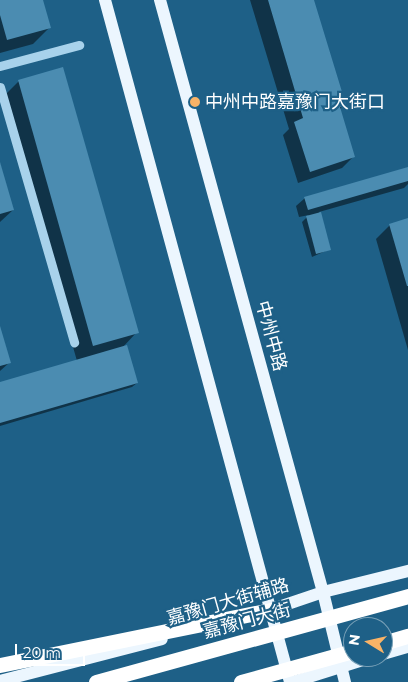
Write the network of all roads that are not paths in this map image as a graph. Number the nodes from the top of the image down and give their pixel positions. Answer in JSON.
{"nodes":[{"id":1,"x":105,"y":0,"type":"edge"},
{"id":2,"x":160,"y":0,"type":"edge"},
{"id":3,"x":79,"y":45,"type":"dead end"},
{"id":4,"x":0,"y":66,"type":"edge"},
{"id":5,"x":0,"y":87,"type":"edge"},
{"id":6,"x":74,"y":342,"type":"dead end"},
{"id":7,"x":408,"y":570,"type":"edge"},
{"id":8,"x":324,"y":592,"type":"junction"},
{"id":9,"x":408,"y":596,"type":"edge"},
{"id":10,"x":270,"y":610,"type":"junction"},
{"id":11,"x":408,"y":636,"type":"edge"},
{"id":12,"x":393,"y":640,"type":"edge"},
{"id":13,"x":408,"y":647,"type":"edge"},
{"id":14,"x":393,"y":651,"type":"edge"},
{"id":15,"x":343,"y":654,"type":"edge"},
{"id":16,"x":0,"y":665,"type":"edge"},
{"id":17,"x":341,"y":666,"type":"junction"},
{"id":18,"x":0,"y":681,"type":"edge"},
{"id":19,"x":96,"y":682,"type":"edge"},
{"id":20,"x":241,"y":682,"type":"edge"},
{"id":21,"x":291,"y":682,"type":"edge"},
{"id":22,"x":345,"y":682,"type":"edge"}],
"edges":[{"from":1,"to":10,"type":"main road"},
{"from":2,"to":8,"type":"main road","name":"中州中路"},
{"from":3,"to":4,"type":"street"},
{"from":5,"to":6,"type":"street"},
{"from":7,"to":8,"type":"main road","name":"嘉豫门大街辅路"},
{"from":8,"to":10,"type":"main road","name":"嘉豫门大街辅路"},
{"from":8,"to":17,"type":"main road","name":"中州中路"},
{"from":9,"to":19,"type":"highway","name":"嘉豫门大街","bridge":true},
{"from":10,"to":16,"type":"highway"},
{"from":10,"to":18,"type":"main road","name":"嘉豫门大街辅路"},
{"from":10,"to":21,"type":"main road"},
{"from":11,"to":12,"type":"highway"},
{"from":13,"to":14,"type":"main road"},
{"from":15,"to":20,"type":"highway","bridge":true},
{"from":17,"to":21,"type":"main road"},
{"from":17,"to":22,"type":"main road","name":"中州中路"}]}
